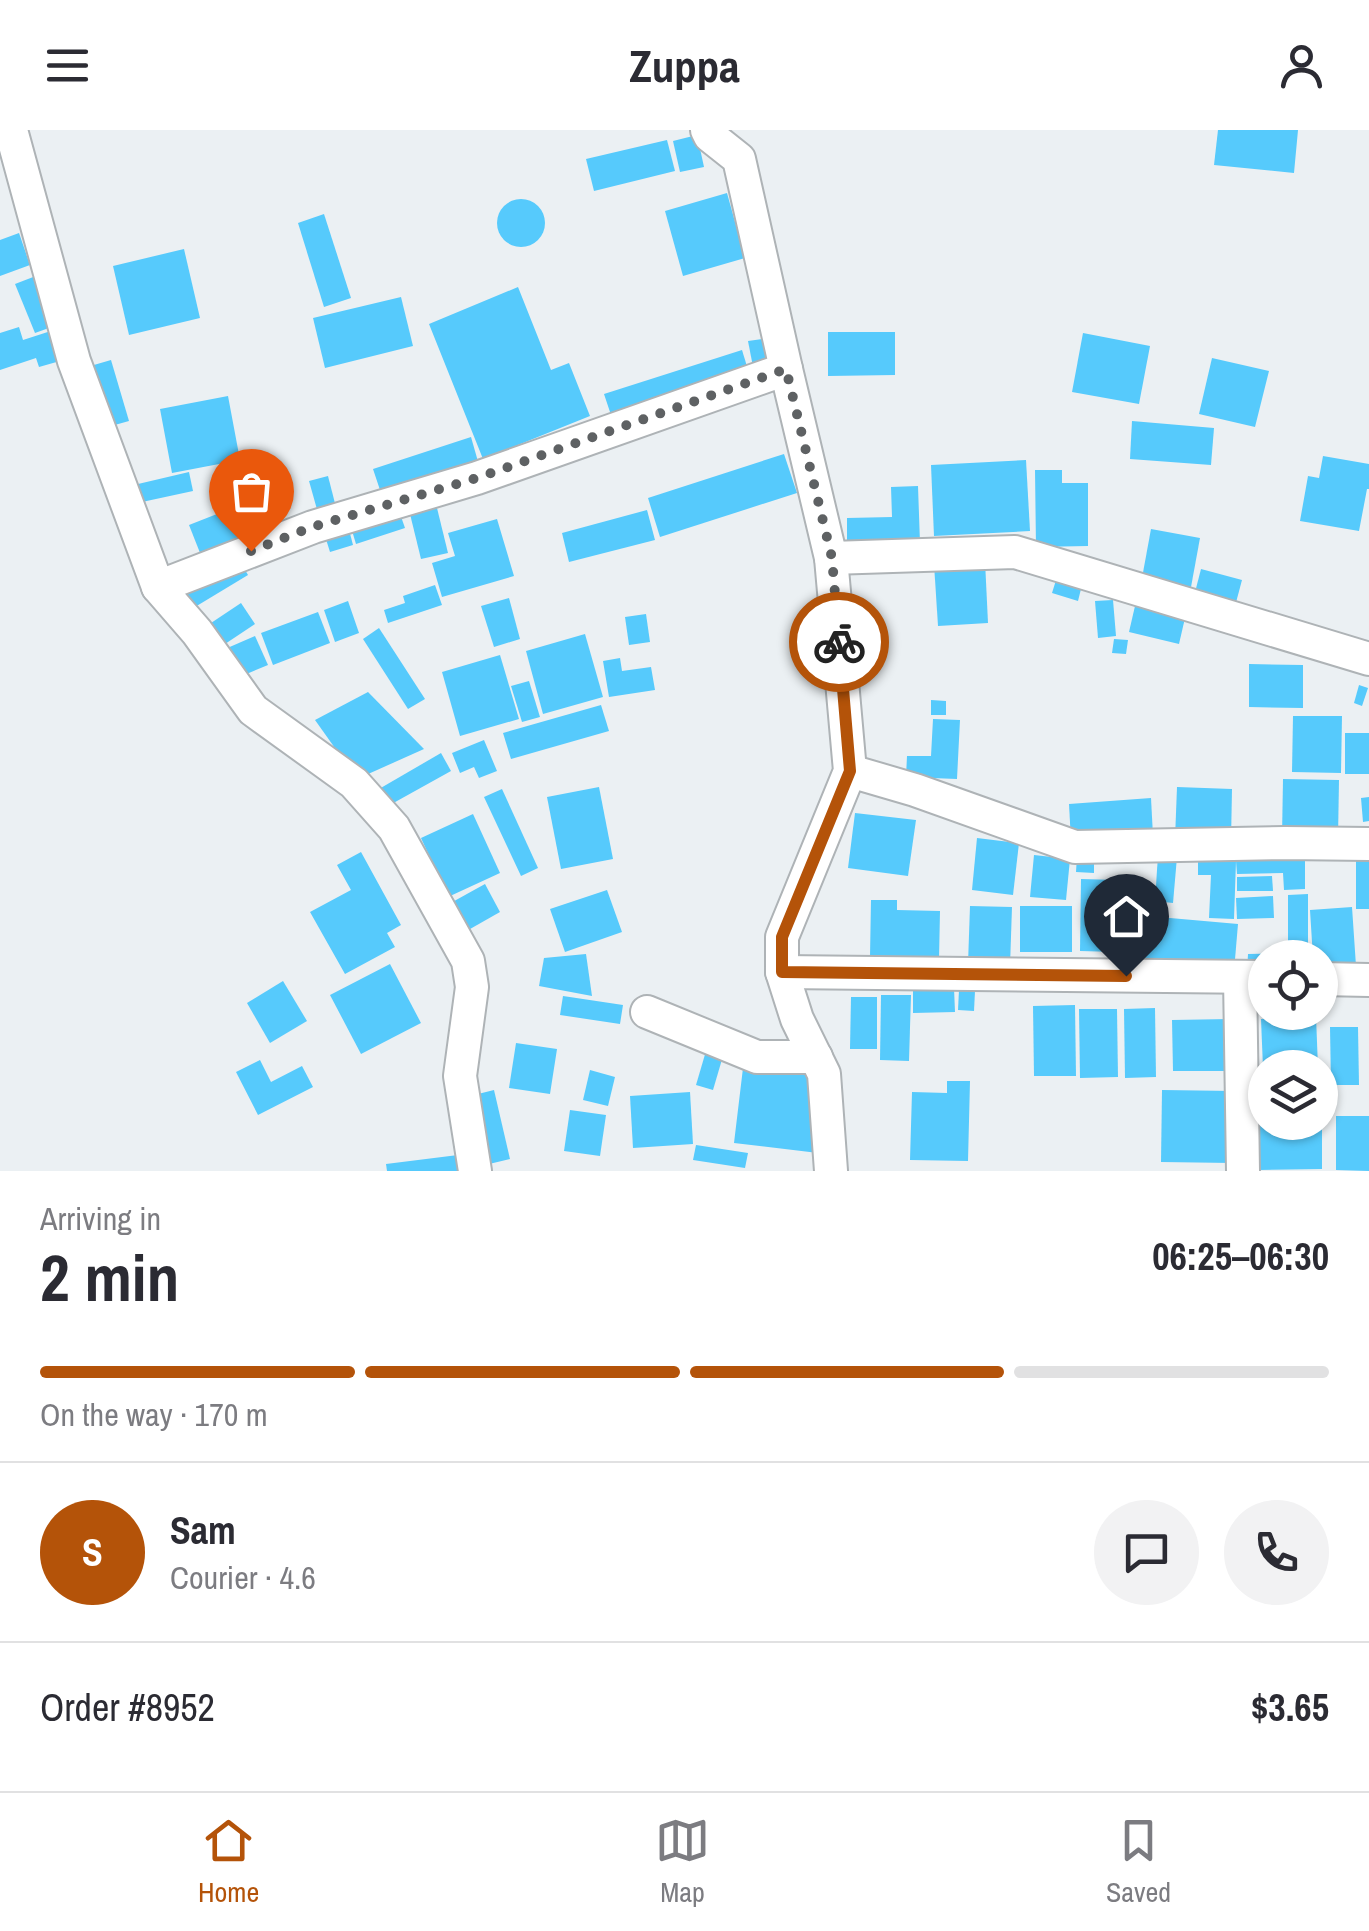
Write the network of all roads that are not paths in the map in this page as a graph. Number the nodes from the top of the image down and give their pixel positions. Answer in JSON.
{"nodes":[{"id":1,"x":11,"y":130,"type":"edge"},
{"id":2,"x":707,"y":130,"type":"edge"},
{"id":3,"x":786,"y":369,"type":"junction"},
{"id":4,"x":832,"y":558,"type":"junction"},
{"id":5,"x":158,"y":586,"type":"junction"},
{"id":6,"x":1369,"y":659,"type":"edge"},
{"id":7,"x":850,"y":771,"type":"junction"},
{"id":8,"x":1369,"y":844,"type":"edge"},
{"id":9,"x":782,"y":972,"type":"junction"},
{"id":10,"x":1248,"y":977,"type":"edge"},
{"id":11,"x":1338,"y":979,"type":"edge"},
{"id":12,"x":1369,"y":980,"type":"edge"},
{"id":13,"x":648,"y":1012,"type":"dead end"},
{"id":14,"x":1250,"y":1030,"type":"edge"},
{"id":15,"x":816,"y":1057,"type":"junction"},
{"id":16,"x":475,"y":1171,"type":"edge"},
{"id":17,"x":831,"y":1171,"type":"edge"},
{"id":18,"x":842,"y":1171,"type":"edge"},
{"id":19,"x":1243,"y":1171,"type":"edge"}],
"edges":[{"from":1,"to":5,"type":"street"},
{"from":2,"to":3,"type":"street"},
{"from":3,"to":4,"type":"street"},
{"from":3,"to":5,"type":"street"},
{"from":4,"to":6,"type":"street"},
{"from":4,"to":7,"type":"street"},
{"from":5,"to":16,"type":"street"},
{"from":7,"to":8,"type":"street"},
{"from":7,"to":9,"type":"street"},
{"from":9,"to":10,"type":"street"},
{"from":9,"to":15,"type":"street"},
{"from":11,"to":12,"type":"street"},
{"from":13,"to":15,"type":"street"},
{"from":14,"to":19,"type":"street"},
{"from":15,"to":17,"type":"street"},
{"from":17,"to":18,"type":"street"}]}
